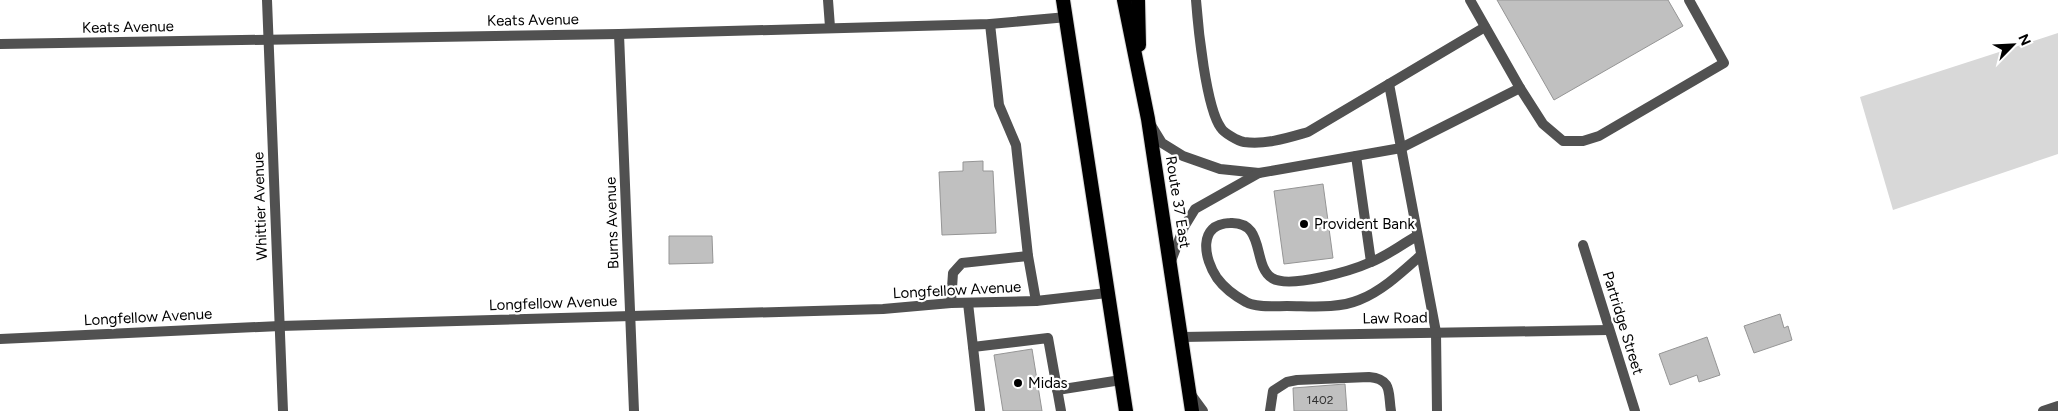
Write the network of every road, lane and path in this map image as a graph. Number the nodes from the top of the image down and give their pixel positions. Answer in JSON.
{"nodes":[{"id":1,"x":267,"y":0,"type":"edge"},
{"id":2,"x":828,"y":0,"type":"edge"},
{"id":3,"x":1063,"y":0,"type":"edge"},
{"id":4,"x":1124,"y":0,"type":"edge"},
{"id":5,"x":1138,"y":0,"type":"edge"},
{"id":6,"x":1196,"y":0,"type":"edge"},
{"id":7,"x":1470,"y":0,"type":"edge"},
{"id":8,"x":1689,"y":0,"type":"edge"},
{"id":9,"x":1067,"y":17,"type":"junction"},
{"id":10,"x":990,"y":24,"type":"junction"},
{"id":11,"x":830,"y":27,"type":"junction"},
{"id":12,"x":1485,"y":27,"type":"junction"},
{"id":13,"x":619,"y":34,"type":"junction"},
{"id":14,"x":268,"y":39,"type":"junction"},
{"id":15,"x":0,"y":44,"type":"edge"},
{"id":16,"x":1140,"y":83,"type":"junction"},
{"id":17,"x":1389,"y":84,"type":"junction"},
{"id":18,"x":1520,"y":88,"type":"junction"},
{"id":19,"x":1148,"y":119,"type":"junction"},
{"id":20,"x":1401,"y":148,"type":"junction"},
{"id":21,"x":1356,"y":156,"type":"junction"},
{"id":22,"x":1259,"y":173,"type":"junction"},
{"id":23,"x":1417,"y":236,"type":"junction"},
{"id":24,"x":1583,"y":245,"type":"dead end"},
{"id":25,"x":1028,"y":256,"type":"junction"},
{"id":26,"x":1420,"y":256,"type":"junction"},
{"id":27,"x":1171,"y":261,"type":"junction"},
{"id":28,"x":1371,"y":262,"type":"junction"},
{"id":29,"x":1107,"y":293,"type":"junction"},
{"id":30,"x":1036,"y":301,"type":"junction"},
{"id":31,"x":951,"y":303,"type":"junction"},
{"id":32,"x":968,"y":303,"type":"junction"},
{"id":33,"x":630,"y":316,"type":"junction"},
{"id":34,"x":280,"y":326,"type":"junction"},
{"id":35,"x":1608,"y":330,"type":"junction"},
{"id":36,"x":1436,"y":332,"type":"junction"},
{"id":37,"x":1182,"y":337,"type":"junction"},
{"id":38,"x":0,"y":339,"type":"edge"},
{"id":39,"x":973,"y":347,"type":"junction"},
{"id":40,"x":1120,"y":380,"type":"junction"},
{"id":41,"x":1058,"y":390,"type":"junction"},
{"id":42,"x":1190,"y":392,"type":"junction"},
{"id":43,"x":2058,"y":406,"type":"edge"},
{"id":44,"x":980,"y":410,"type":"edge"},
{"id":45,"x":283,"y":411,"type":"edge"},
{"id":46,"x":634,"y":411,"type":"edge"},
{"id":47,"x":1061,"y":411,"type":"edge"},
{"id":48,"x":1126,"y":411,"type":"edge"},
{"id":49,"x":1192,"y":411,"type":"edge"},
{"id":50,"x":1203,"y":411,"type":"edge"},
{"id":51,"x":1270,"y":411,"type":"edge"},
{"id":52,"x":1391,"y":411,"type":"edge"},
{"id":53,"x":1437,"y":411,"type":"edge"},
{"id":54,"x":1635,"y":411,"type":"edge"},
{"id":55,"x":2043,"y":411,"type":"edge"}],
"edges":[{"from":1,"to":14,"type":"street","name":"Whittier Avenue"},
{"from":2,"to":11,"type":"street"},
{"from":3,"to":9,"type":"highway"},
{"from":4,"to":16,"type":"highway","name":"Route 37 East"},
{"from":5,"to":16,"type":"highway"},
{"from":6,"to":17,"type":"street"},
{"from":7,"to":12,"type":"street"},
{"from":8,"to":18,"type":"street"},
{"from":9,"to":10,"type":"street","name":"Keats Avenue"},
{"from":9,"to":29,"type":"highway"},
{"from":10,"to":11,"type":"street","name":"Keats Avenue"},
{"from":10,"to":25,"type":"street"},
{"from":11,"to":13,"type":"street","name":"Keats Avenue"},
{"from":12,"to":17,"type":"street"},
{"from":12,"to":18,"type":"street"},
{"from":13,"to":14,"type":"street","name":"Keats Avenue"},
{"from":13,"to":33,"type":"street","name":"Burns Avenue"},
{"from":14,"to":15,"type":"street","name":"Keats Avenue"},
{"from":14,"to":34,"type":"street","name":"Whittier Avenue"},
{"from":16,"to":19,"type":"highway","name":"Route 37 East"},
{"from":17,"to":20,"type":"street"},
{"from":18,"to":20,"type":"street"},
{"from":19,"to":22,"type":"street"},
{"from":19,"to":27,"type":"highway","name":"Route 37 East"},
{"from":20,"to":21,"type":"street"},
{"from":20,"to":23,"type":"street"},
{"from":21,"to":22,"type":"street"},
{"from":21,"to":28,"type":"street"},
{"from":22,"to":27,"type":"street"},
{"from":23,"to":26,"type":"street"},
{"from":23,"to":28,"type":"street"},
{"from":24,"to":35,"type":"street","name":"Partridge Street"},
{"from":25,"to":30,"type":"street"},
{"from":25,"to":31,"type":"street"},
{"from":26,"to":28,"type":"street"},
{"from":26,"to":36,"type":"street"},
{"from":27,"to":37,"type":"highway","name":"Route 37 East"},
{"from":29,"to":30,"type":"street","name":"Longfellow Avenue"},
{"from":29,"to":40,"type":"highway"},
{"from":30,"to":32,"type":"street","name":"Longfellow Avenue"},
{"from":31,"to":32,"type":"street","name":"Longfellow Avenue"},
{"from":31,"to":33,"type":"street","name":"Longfellow Avenue"},
{"from":32,"to":39,"type":"street"},
{"from":33,"to":34,"type":"street","name":"Longfellow Avenue"},
{"from":33,"to":46,"type":"street","name":"Burns Avenue"},
{"from":34,"to":38,"type":"street","name":"Longfellow Avenue"},
{"from":34,"to":45,"type":"street","name":"Whittier Avenue"},
{"from":35,"to":36,"type":"street","name":"Law Road"},
{"from":35,"to":54,"type":"street","name":"Partridge Street"},
{"from":36,"to":37,"type":"street","name":"Law Road"},
{"from":36,"to":53,"type":"street"},
{"from":37,"to":42,"type":"highway","name":"Route 37 East"},
{"from":39,"to":41,"type":"street"},
{"from":39,"to":44,"type":"street"},
{"from":40,"to":41,"type":"street"},
{"from":40,"to":48,"type":"highway"},
{"from":41,"to":47,"type":"street"},
{"from":42,"to":49,"type":"highway","name":"Route 37 East"},
{"from":42,"to":50,"type":"street"},
{"from":43,"to":55,"type":"street"},
{"from":51,"to":52,"type":"street"}]}
